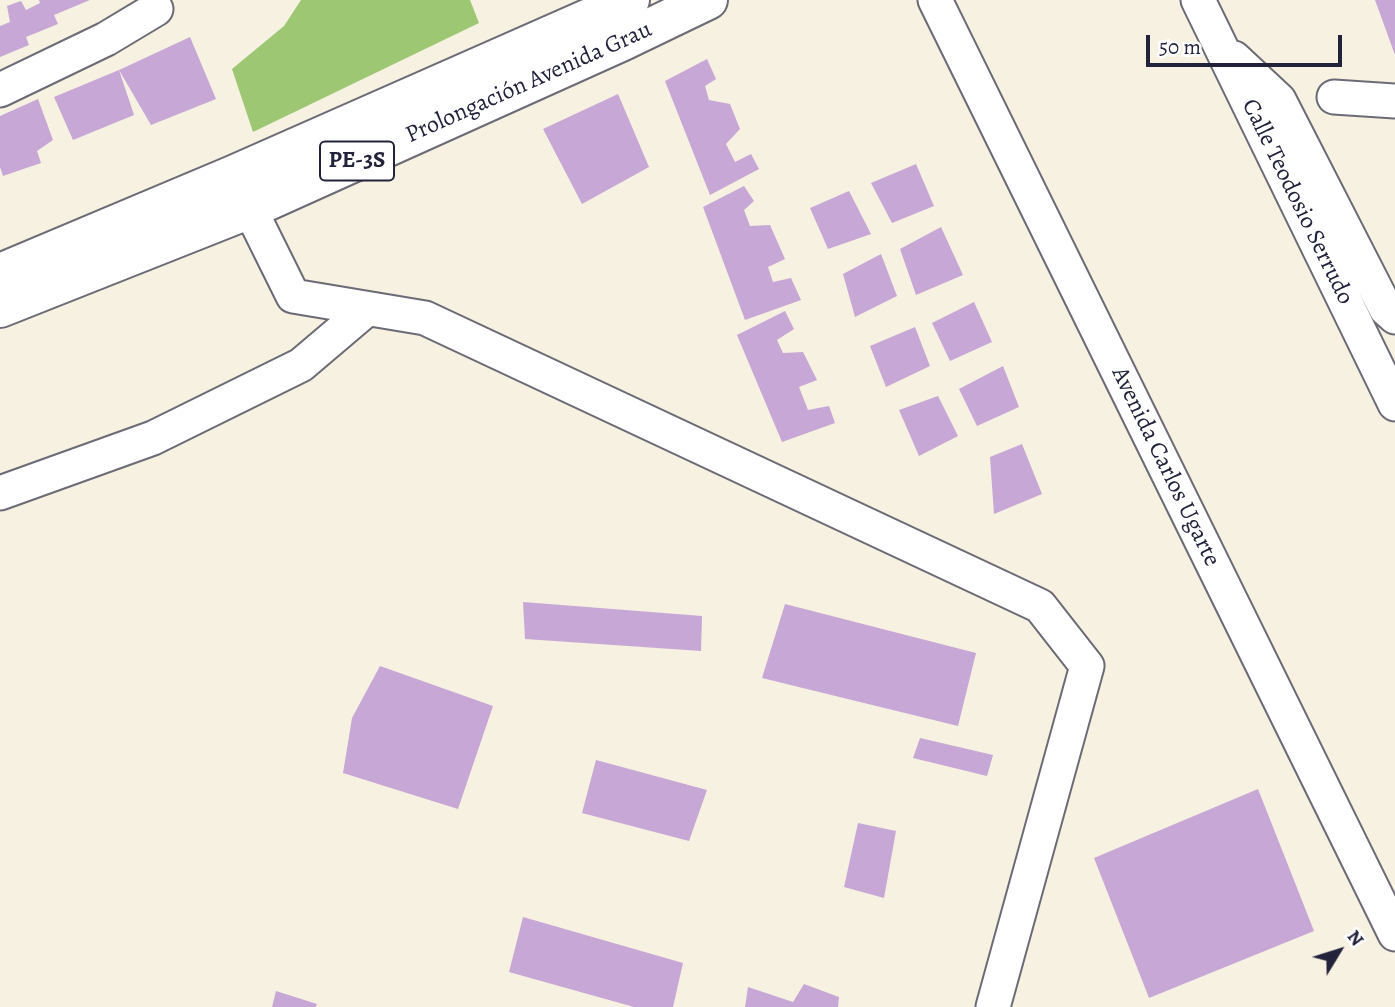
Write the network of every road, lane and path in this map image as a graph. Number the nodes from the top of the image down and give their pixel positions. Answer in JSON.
{"nodes":[{"id":1,"x":708,"y":0,"type":"edge"},
{"id":2,"x":935,"y":0,"type":"edge"},
{"id":3,"x":1198,"y":0,"type":"edge"},
{"id":4,"x":156,"y":9,"type":"dead end"},
{"id":5,"x":614,"y":13,"type":"edge"},
{"id":6,"x":1221,"y":47,"type":"junction"},
{"id":7,"x":0,"y":90,"type":"edge"},
{"id":8,"x":1334,"y":97,"type":"dead end"},
{"id":9,"x":1395,"y":101,"type":"edge"},
{"id":10,"x":233,"y":175,"type":"junction"},
{"id":11,"x":250,"y":209,"type":"junction"},
{"id":12,"x":0,"y":273,"type":"edge"},
{"id":13,"x":0,"y":308,"type":"edge"},
{"id":14,"x":367,"y":309,"type":"junction"},
{"id":15,"x":1395,"y":317,"type":"edge"},
{"id":16,"x":1395,"y":404,"type":"edge"},
{"id":17,"x":0,"y":493,"type":"edge"},
{"id":18,"x":1395,"y":934,"type":"edge"},
{"id":19,"x":993,"y":1007,"type":"edge"}],
"edges":[{"from":1,"to":5,"type":"highway","name":"Prolongación Avenida Grau","number":"PE-3S"},
{"from":2,"to":18,"type":"street","name":"Avenida Carlos Ugarte"},
{"from":3,"to":6,"type":"street","name":"Calle Teodosio Serrudo"},
{"from":4,"to":7,"type":"street"},
{"from":5,"to":10,"type":"highway","name":"Prolongación Avenida Grau","number":"PE-3S"},
{"from":5,"to":11,"type":"highway","name":"Prolongación Avenida Grau","number":"PE-3S"},
{"from":6,"to":15,"type":"street"},
{"from":6,"to":16,"type":"street","name":"Calle Teodosio Serrudo"},
{"from":8,"to":9,"type":"street"},
{"from":10,"to":11,"type":"street"},
{"from":10,"to":12,"type":"highway","name":"Prolongación Avenida Grau","number":"PE-3S"},
{"from":11,"to":13,"type":"highway","name":"Prolongación Avenida Grau","number":"PE-3S"},
{"from":11,"to":14,"type":"street"},
{"from":14,"to":17,"type":"street"},
{"from":14,"to":19,"type":"street"}]}
